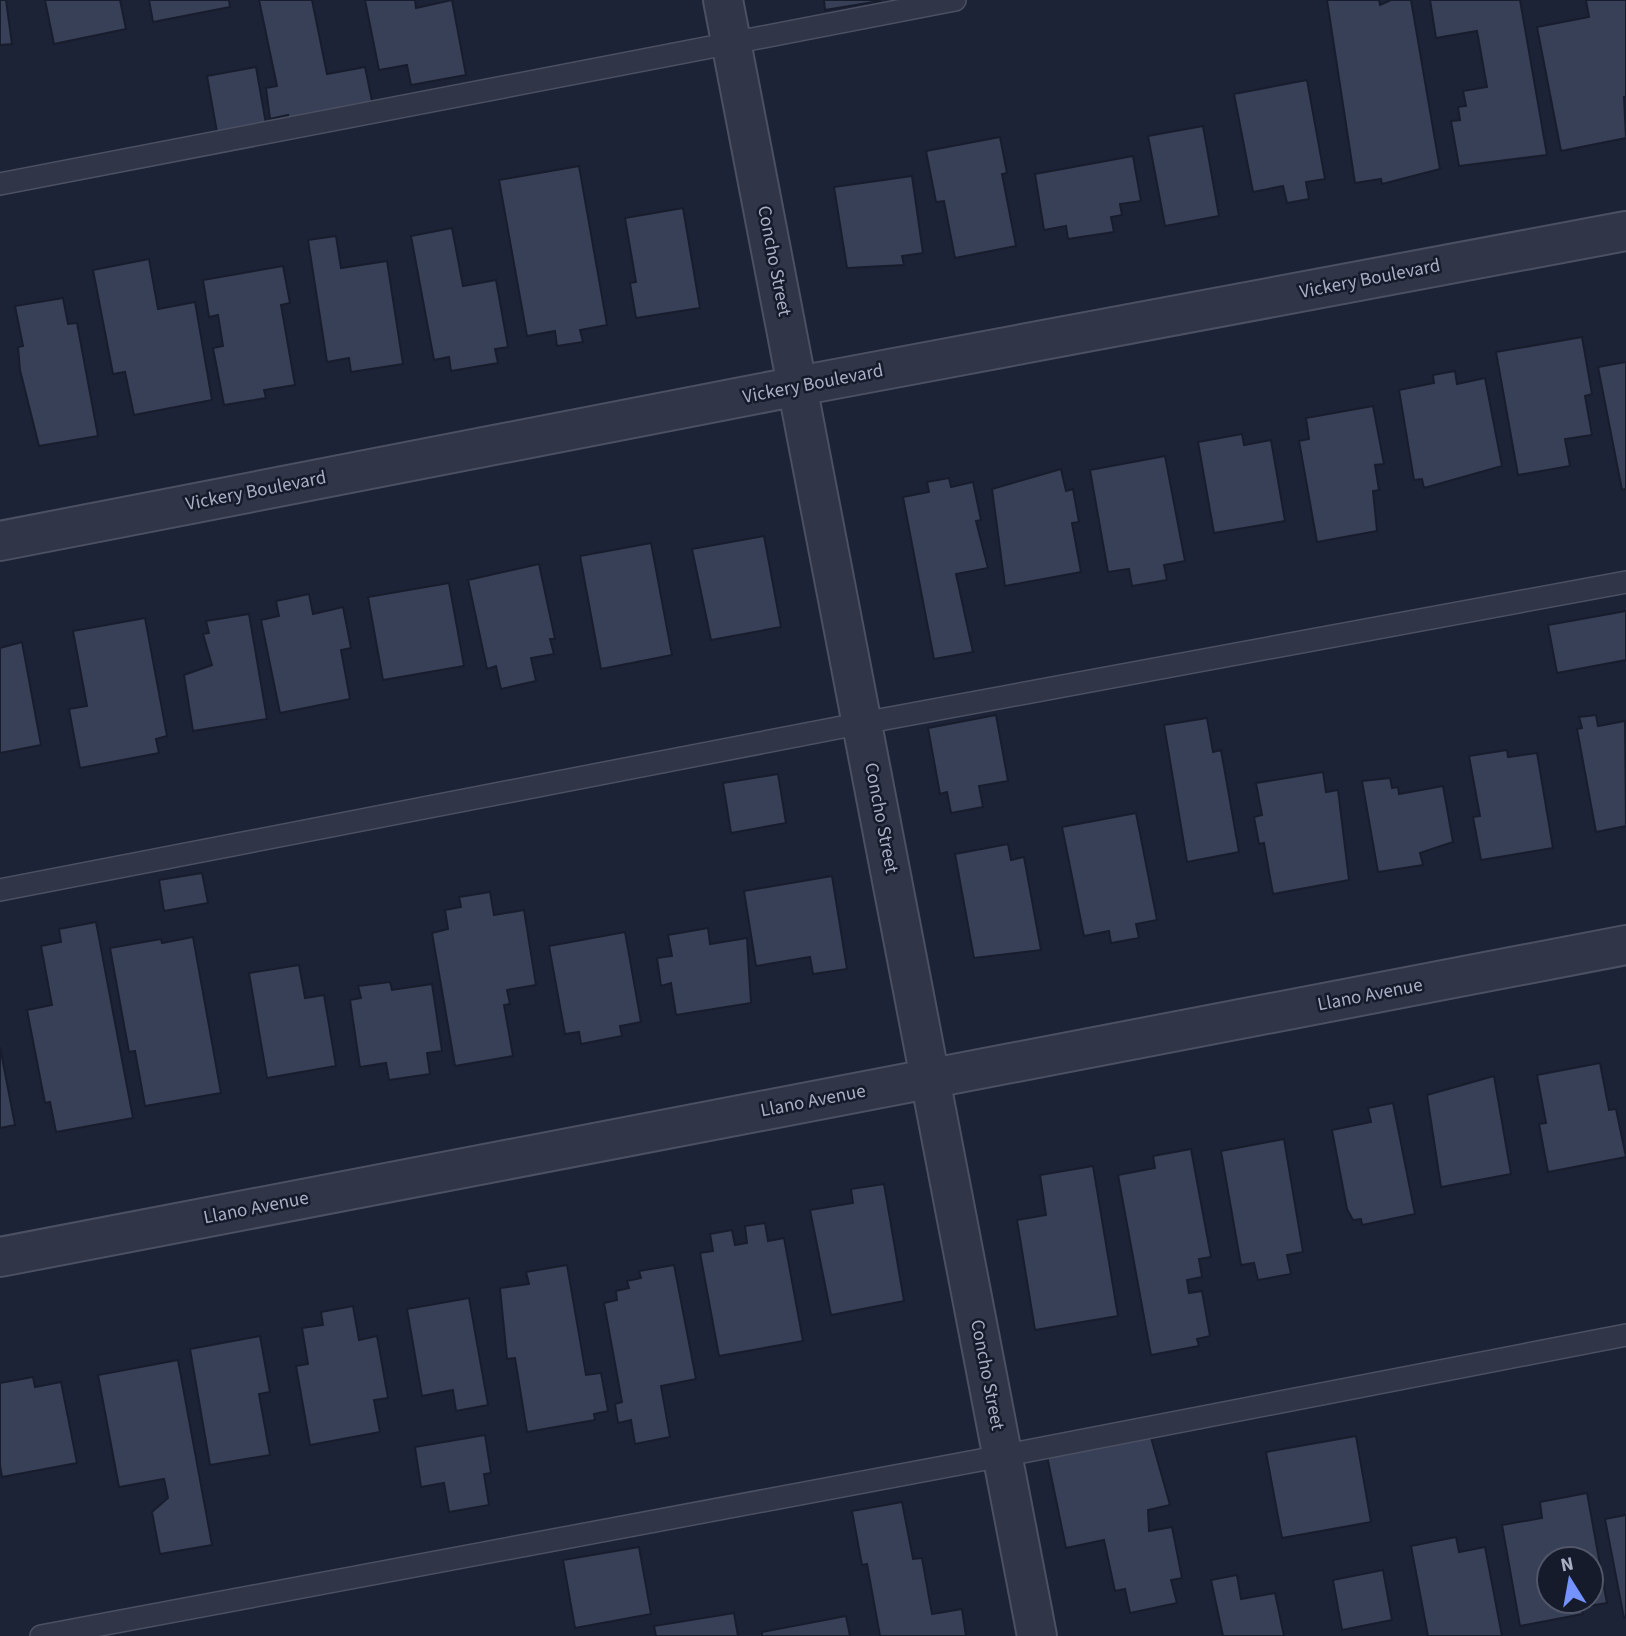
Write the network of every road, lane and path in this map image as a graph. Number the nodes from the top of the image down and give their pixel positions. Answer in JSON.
{"nodes":[{"id":1,"x":723,"y":0,"type":"edge"},
{"id":2,"x":955,"y":0,"type":"edge"},
{"id":3,"x":730,"y":43,"type":"junction"},
{"id":4,"x":0,"y":184,"type":"edge"},
{"id":5,"x":1626,"y":231,"type":"edge"},
{"id":6,"x":798,"y":386,"type":"junction"},
{"id":7,"x":0,"y":541,"type":"edge"},
{"id":8,"x":1626,"y":582,"type":"edge"},
{"id":9,"x":863,"y":723,"type":"junction"},
{"id":10,"x":0,"y":890,"type":"edge"},
{"id":11,"x":1626,"y":946,"type":"edge"},
{"id":12,"x":930,"y":1079,"type":"junction"},
{"id":13,"x":0,"y":1257,"type":"edge"},
{"id":14,"x":1626,"y":1335,"type":"edge"},
{"id":15,"x":1002,"y":1456,"type":"junction"},
{"id":16,"x":41,"y":1636,"type":"edge"},
{"id":17,"x":1037,"y":1636,"type":"edge"}],
"edges":[{"from":1,"to":3,"type":"street","name":"Concho Street"},
{"from":2,"to":3,"type":"lane"},
{"from":3,"to":4,"type":"lane"},
{"from":3,"to":6,"type":"street","name":"Concho Street"},
{"from":5,"to":6,"type":"street","name":"Vickery Boulevard"},
{"from":6,"to":7,"type":"street","name":"Vickery Boulevard"},
{"from":6,"to":9,"type":"street","name":"Concho Street"},
{"from":8,"to":9,"type":"lane"},
{"from":9,"to":10,"type":"lane"},
{"from":9,"to":12,"type":"street","name":"Concho Street"},
{"from":11,"to":12,"type":"street","name":"Llano Avenue"},
{"from":12,"to":13,"type":"street","name":"Llano Avenue"},
{"from":12,"to":15,"type":"street","name":"Concho Street"},
{"from":14,"to":15,"type":"lane"},
{"from":15,"to":16,"type":"lane"},
{"from":15,"to":17,"type":"street","name":"Concho Street"}]}
